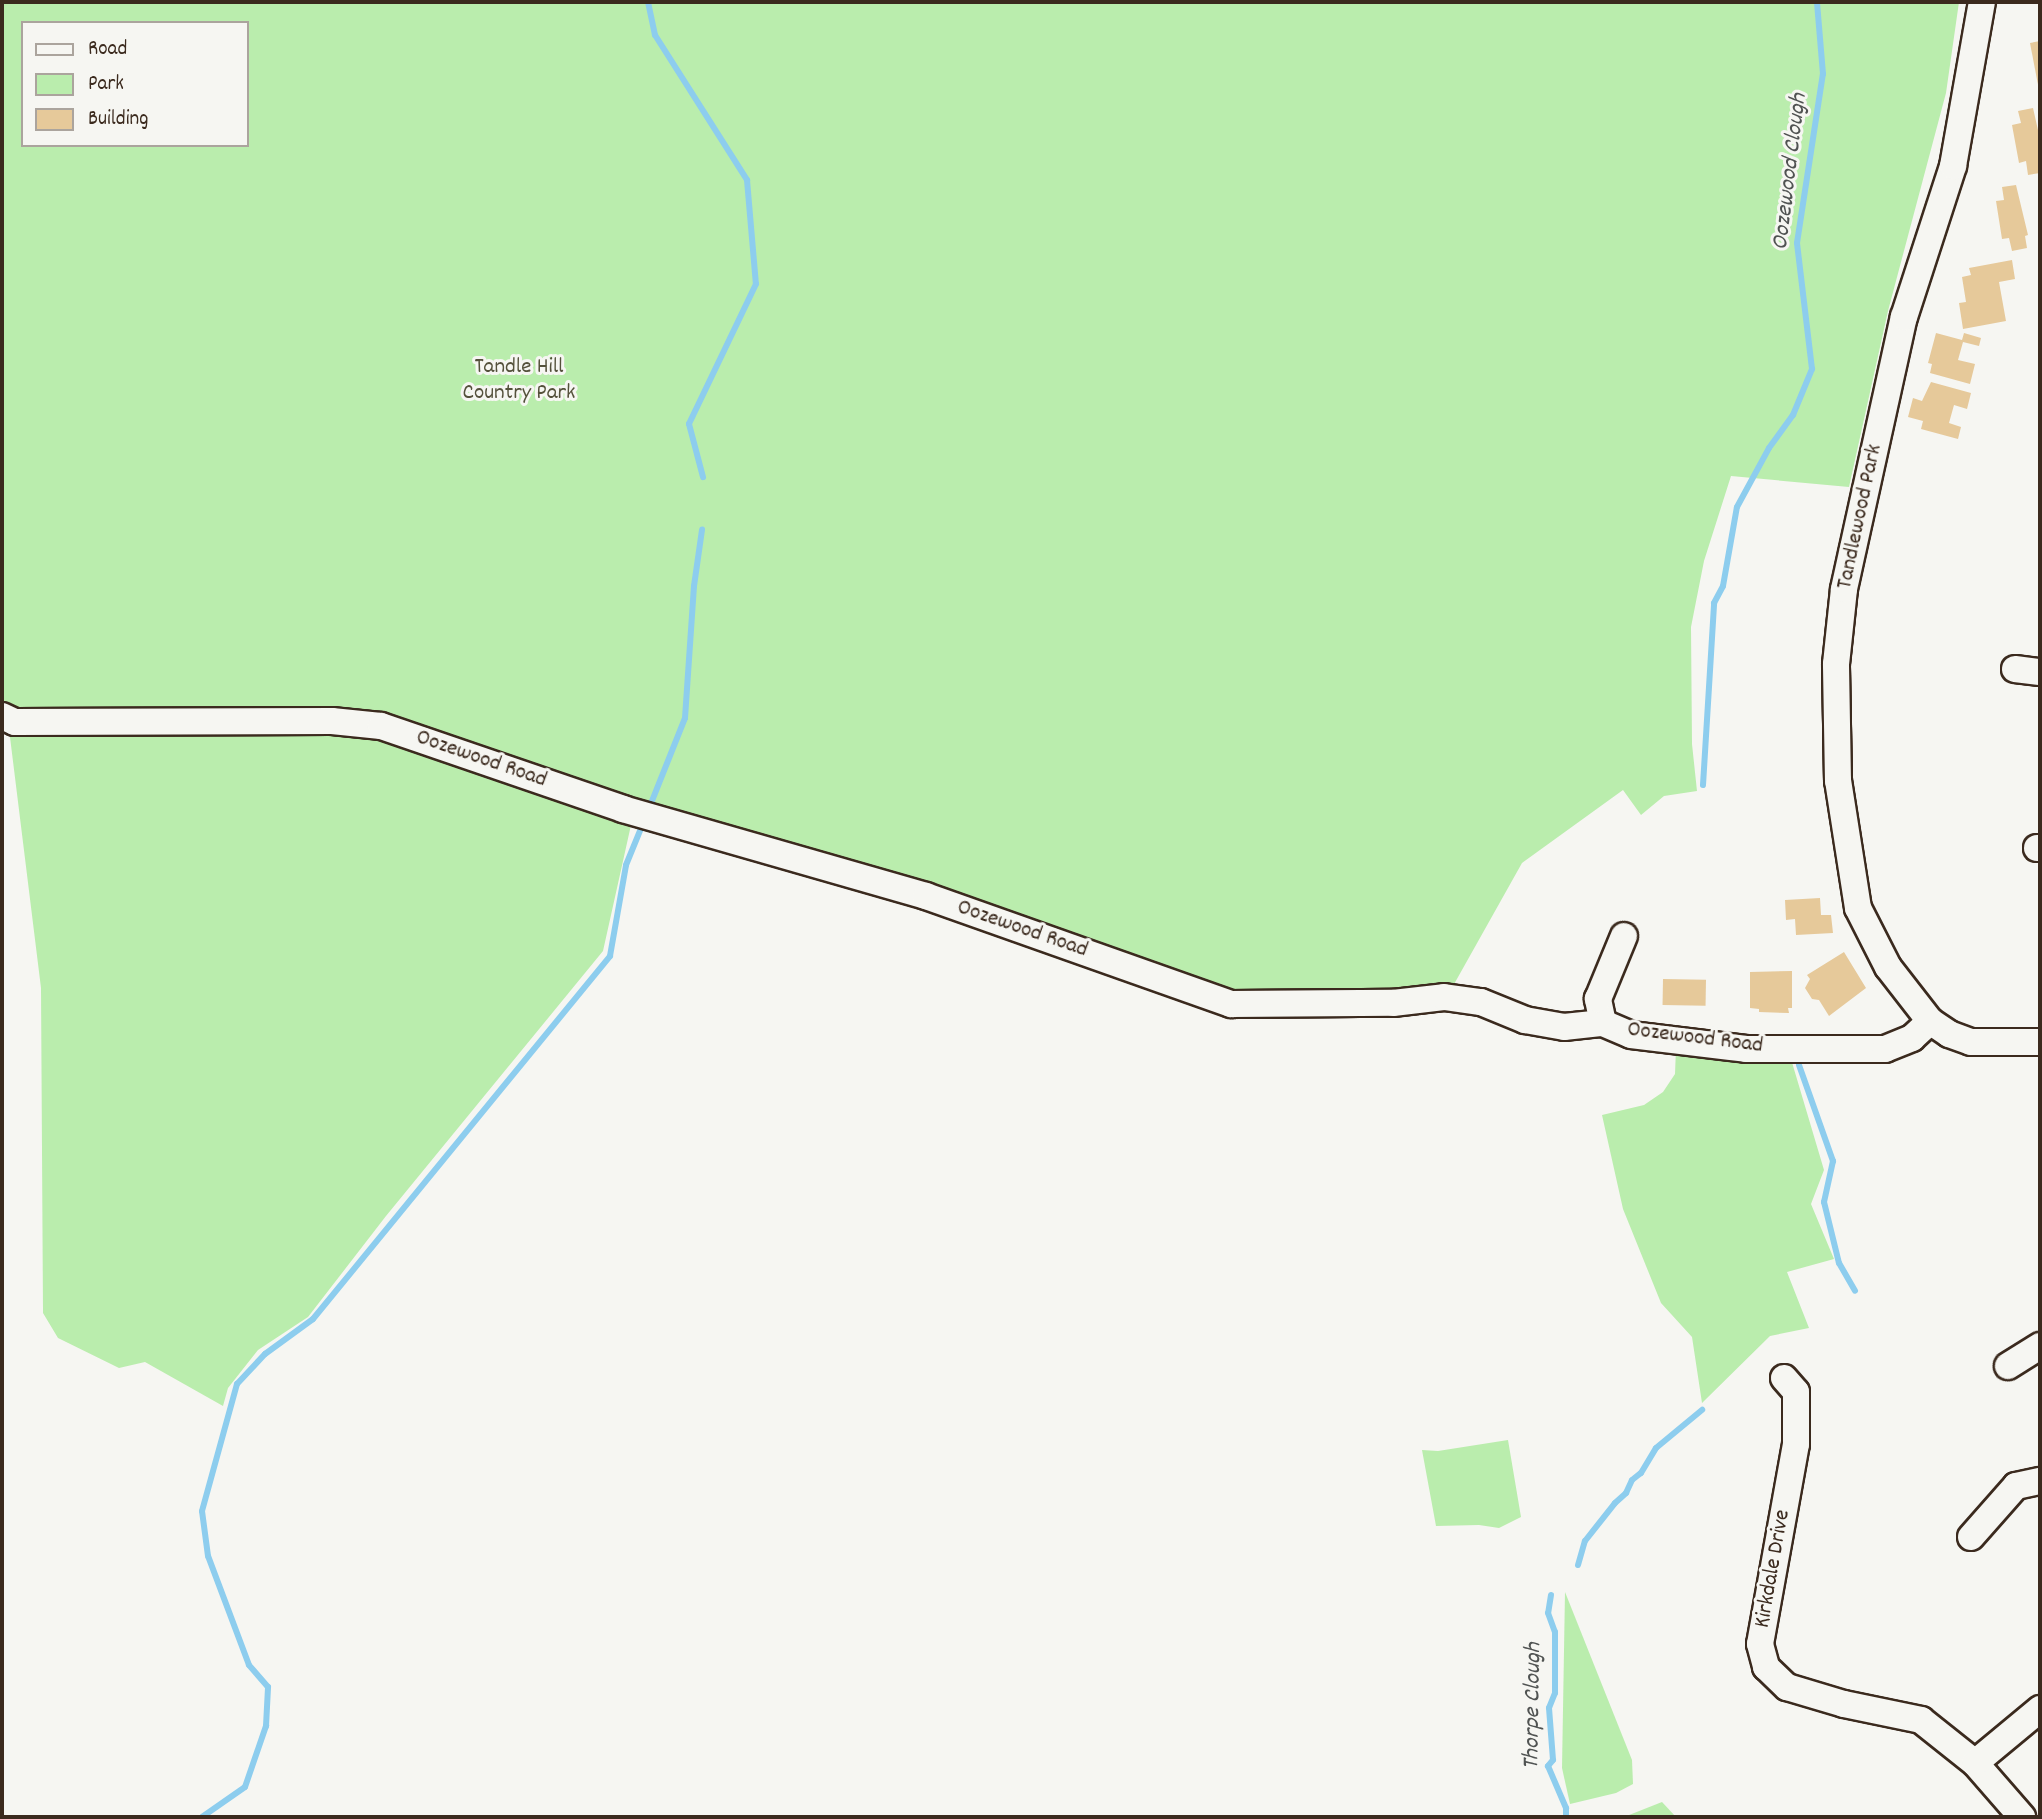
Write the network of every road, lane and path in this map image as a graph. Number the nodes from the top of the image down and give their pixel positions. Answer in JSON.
{"nodes":[{"id":1,"x":1982,"y":2,"type":"edge"},
{"id":2,"x":2,"y":716,"type":"edge"},
{"id":3,"x":1624,"y":936,"type":"dead end"},
{"id":4,"x":1930,"y":1021,"type":"junction"},
{"id":5,"x":1603,"y":1023,"type":"junction"},
{"id":6,"x":2040,"y":1042,"type":"edge"},
{"id":7,"x":2040,"y":1348,"type":"edge"},
{"id":8,"x":2008,"y":1366,"type":"dead end"},
{"id":9,"x":1784,"y":1378,"type":"dead end"},
{"id":10,"x":2040,"y":1481,"type":"edge"},
{"id":11,"x":1970,"y":1537,"type":"dead end"},
{"id":12,"x":2040,"y":1709,"type":"edge"},
{"id":13,"x":1975,"y":1763,"type":"junction"},
{"id":14,"x":2022,"y":1817,"type":"edge"}],
"edges":[{"from":1,"to":4,"type":"street","name":"Tandlewood Park"},
{"from":2,"to":5,"type":"street","name":"Oozewood Road"},
{"from":3,"to":5,"type":"street"},
{"from":4,"to":5,"type":"street","name":"Oozewood Road"},
{"from":4,"to":6,"type":"street"},
{"from":7,"to":8,"type":"street"},
{"from":9,"to":13,"type":"street","name":"Kirkdale Drive"},
{"from":10,"to":11,"type":"street"},
{"from":12,"to":13,"type":"street"},
{"from":13,"to":14,"type":"street","name":"Kirkdale Drive"}]}
